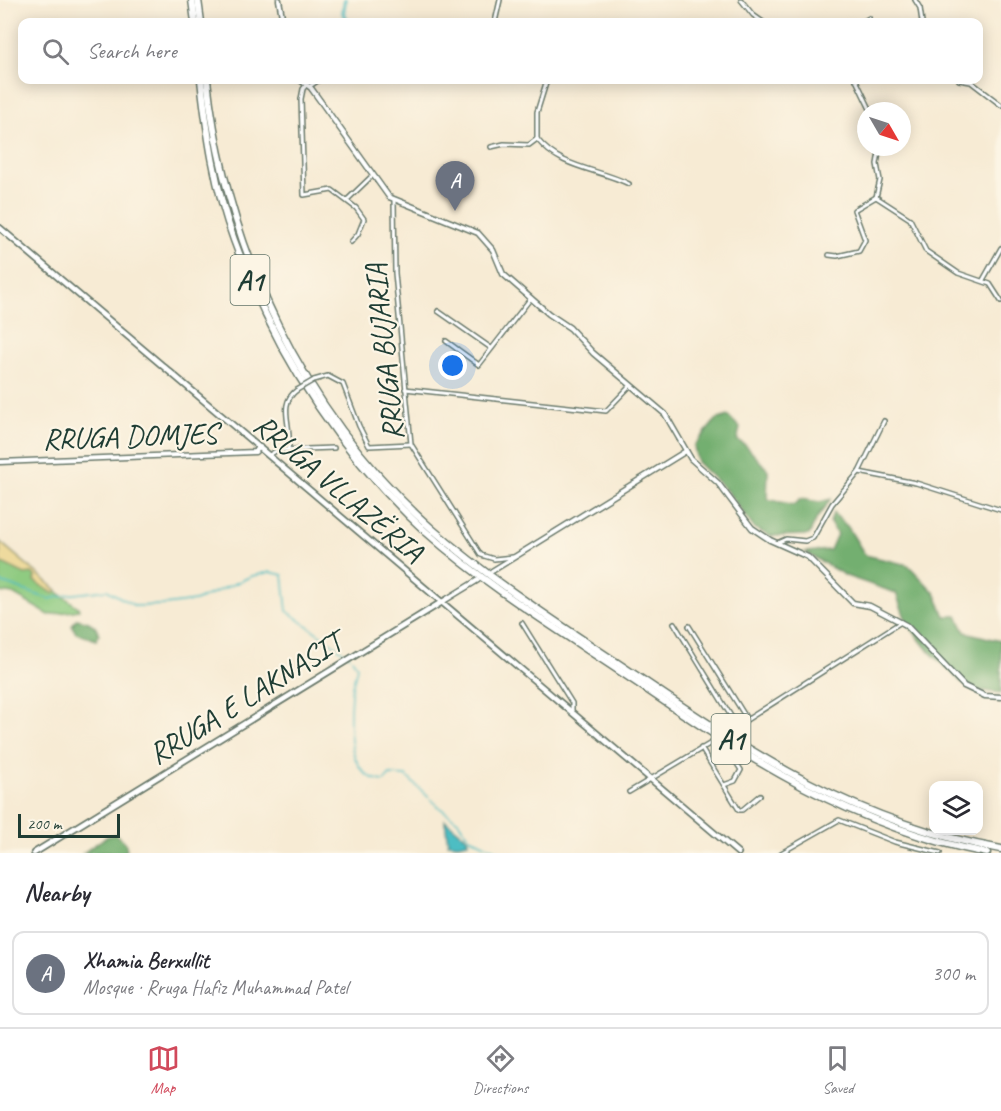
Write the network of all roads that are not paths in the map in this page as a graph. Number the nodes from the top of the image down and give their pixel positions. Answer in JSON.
{"nodes":[{"id":1,"x":191,"y":0,"type":"edge"},
{"id":2,"x":198,"y":0,"type":"edge"},
{"id":3,"x":279,"y":0,"type":"edge"},
{"id":4,"x":500,"y":0,"type":"edge"},
{"id":5,"x":741,"y":0,"type":"edge"},
{"id":6,"x":915,"y":0,"type":"edge"},
{"id":7,"x":193,"y":18,"type":"edge"},
{"id":8,"x":200,"y":18,"type":"edge"},
{"id":9,"x":282,"y":18,"type":"edge"},
{"id":10,"x":496,"y":18,"type":"edge"},
{"id":11,"x":757,"y":18,"type":"edge"},
{"id":12,"x":921,"y":18,"type":"edge"},
{"id":13,"x":202,"y":84,"type":"edge"},
{"id":14,"x":208,"y":84,"type":"edge"},
{"id":15,"x":546,"y":84,"type":"edge"},
{"id":16,"x":858,"y":84,"type":"edge"},
{"id":17,"x":974,"y":84,"type":"edge"},
{"id":18,"x":309,"y":85,"type":"joint"},
{"id":19,"x":867,"y":102,"type":"edge"},
{"id":20,"x":1001,"y":105,"type":"edge"},
{"id":21,"x":537,"y":139,"type":"junction"},
{"id":22,"x":491,"y":147,"type":"dead end"},
{"id":23,"x":878,"y":156,"type":"edge"},
{"id":24,"x":373,"y":175,"type":"junction"},
{"id":25,"x":629,"y":184,"type":"dead end"},
{"id":26,"x":876,"y":198,"type":"junction"},
{"id":27,"x":347,"y":200,"type":"junction"},
{"id":28,"x":394,"y":200,"type":"junction"},
{"id":29,"x":0,"y":228,"type":"edge"},
{"id":30,"x":351,"y":242,"type":"dead end"},
{"id":31,"x":1001,"y":248,"type":"edge"},
{"id":32,"x":829,"y":255,"type":"dead end"},
{"id":33,"x":983,"y":280,"type":"junction"},
{"id":34,"x":531,"y":298,"type":"junction"},
{"id":35,"x":1001,"y":301,"type":"edge"},
{"id":36,"x":438,"y":311,"type":"dead end"},
{"id":37,"x":446,"y":341,"type":"dead end"},
{"id":38,"x":491,"y":348,"type":"junction"},
{"id":39,"x":631,"y":386,"type":"junction"},
{"id":40,"x":405,"y":389,"type":"junction"},
{"id":41,"x":884,"y":421,"type":"dead end"},
{"id":42,"x":411,"y":444,"type":"junction"},
{"id":43,"x":260,"y":447,"type":"junction"},
{"id":44,"x":334,"y":448,"type":"dead end"},
{"id":45,"x":288,"y":449,"type":"junction"},
{"id":46,"x":686,"y":451,"type":"junction"},
{"id":47,"x":269,"y":455,"type":"junction"},
{"id":48,"x":0,"y":462,"type":"edge"},
{"id":49,"x":859,"y":472,"type":"junction"},
{"id":50,"x":1001,"y":510,"type":"edge"},
{"id":51,"x":777,"y":543,"type":"junction"},
{"id":52,"x":513,"y":558,"type":"junction"},
{"id":53,"x":492,"y":571,"type":"dead end"},
{"id":54,"x":478,"y":580,"type":"dead end"},
{"id":55,"x":441,"y":602,"type":"junction"},
{"id":56,"x":901,"y":622,"type":"junction"},
{"id":57,"x":522,"y":623,"type":"dead end"},
{"id":58,"x":674,"y":623,"type":"dead end"},
{"id":59,"x":689,"y":626,"type":"dead end"},
{"id":60,"x":1001,"y":697,"type":"edge"},
{"id":61,"x":572,"y":712,"type":"junction"},
{"id":62,"x":747,"y":719,"type":"junction"},
{"id":63,"x":701,"y":748,"type":"junction"},
{"id":64,"x":651,"y":779,"type":"junction"},
{"id":65,"x":723,"y":785,"type":"junction"},
{"id":66,"x":629,"y":792,"type":"dead end"},
{"id":67,"x":760,"y":795,"type":"dead end"},
{"id":68,"x":1001,"y":849,"type":"edge"},
{"id":69,"x":34,"y":853,"type":"edge"},
{"id":70,"x":738,"y":853,"type":"edge"},
{"id":71,"x":781,"y":853,"type":"edge"},
{"id":72,"x":940,"y":853,"type":"edge"},
{"id":73,"x":987,"y":853,"type":"edge"}],
"edges":[{"from":1,"to":7,"type":"highway"},
{"from":2,"to":8,"type":"highway"},
{"from":3,"to":9,"type":"street"},
{"from":4,"to":10,"type":"street"},
{"from":5,"to":11,"type":"street"},
{"from":6,"to":12,"type":"street"},
{"from":13,"to":73,"type":"highway","number":"A1"},
{"from":14,"to":68,"type":"highway","number":"A1"},
{"from":15,"to":21,"type":"street"},
{"from":16,"to":19,"type":"street"},
{"from":17,"to":20,"type":"street"},
{"from":18,"to":24,"type":"street"},
{"from":18,"to":27,"type":"street"},
{"from":21,"to":22,"type":"street"},
{"from":21,"to":25,"type":"street"},
{"from":23,"to":26,"type":"street"},
{"from":24,"to":27,"type":"street"},
{"from":24,"to":28,"type":"street"},
{"from":26,"to":32,"type":"street"},
{"from":26,"to":33,"type":"street"},
{"from":27,"to":30,"type":"street"},
{"from":28,"to":34,"type":"street"},
{"from":28,"to":40,"type":"street","name":"RRUGA BUJARIA"},
{"from":29,"to":43,"type":"main road","name":"RRUGA VLLAZËRIA"},
{"from":31,"to":33,"type":"street"},
{"from":33,"to":35,"type":"street"},
{"from":34,"to":38,"type":"street"},
{"from":34,"to":39,"type":"street"},
{"from":36,"to":38,"type":"street"},
{"from":37,"to":38,"type":"street"},
{"from":39,"to":40,"type":"street"},
{"from":39,"to":46,"type":"street"},
{"from":40,"to":42,"type":"street","name":"RRUGA BUJARIA"},
{"from":41,"to":49,"type":"street"},
{"from":42,"to":45,"type":"street","bridge":true},
{"from":42,"to":52,"type":"street","name":"RRUGA BUJARIA"},
{"from":43,"to":47,"type":"main road","name":"RRUGA VLLAZËRIA"},
{"from":43,"to":48,"type":"street","name":"RRUGA DOMJES"},
{"from":44,"to":45,"type":"street"},
{"from":45,"to":47,"type":"street"},
{"from":46,"to":51,"type":"street"},
{"from":46,"to":52,"type":"street"},
{"from":47,"to":55,"type":"main road","name":"RRUGA VLLAZËRIA"},
{"from":49,"to":50,"type":"street"},
{"from":49,"to":51,"type":"street"},
{"from":51,"to":56,"type":"street"},
{"from":52,"to":53,"type":"street"},
{"from":54,"to":55,"type":"street","name":"RRUGA E LAKNASIT"},
{"from":55,"to":61,"type":"main road","name":"RRUGA VLLAZËRIA"},
{"from":55,"to":69,"type":"main road","name":"RRUGA E LAKNASIT"},
{"from":56,"to":60,"type":"street"},
{"from":56,"to":62,"type":"street"},
{"from":57,"to":61,"type":"street"},
{"from":58,"to":62,"type":"street"},
{"from":59,"to":62,"type":"street"},
{"from":61,"to":64,"type":"main road","name":"RRUGA VLLAZËRIA"},
{"from":63,"to":64,"type":"street"},
{"from":63,"to":65,"type":"street"},
{"from":63,"to":65,"type":"street"},
{"from":64,"to":66,"type":"street"},
{"from":64,"to":70,"type":"main road","name":"RRUGA VLLAZËRIA"},
{"from":65,"to":67,"type":"street"},
{"from":71,"to":72,"type":"street"}]}
